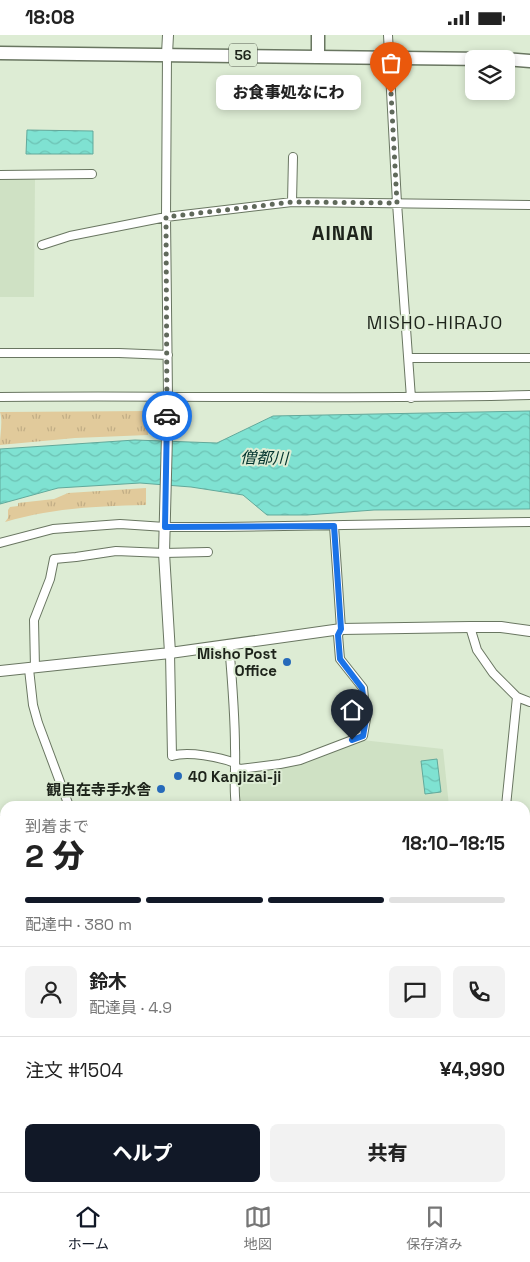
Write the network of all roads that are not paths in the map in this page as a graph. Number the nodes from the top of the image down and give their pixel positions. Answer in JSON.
{"nodes":[{"id":1,"x":168,"y":35,"type":"edge"},
{"id":2,"x":318,"y":35,"type":"edge"},
{"id":3,"x":388,"y":35,"type":"edge"},
{"id":4,"x":0,"y":53,"type":"edge"},
{"id":5,"x":167,"y":54,"type":"junction"},
{"id":6,"x":318,"y":56,"type":"junction"},
{"id":7,"x":389,"y":57,"type":"junction"},
{"id":8,"x":465,"y":59,"type":"edge"},
{"id":9,"x":515,"y":60,"type":"edge"},
{"id":10,"x":530,"y":61,"type":"edge"},
{"id":11,"x":292,"y":157,"type":"dead end"},
{"id":12,"x":92,"y":174,"type":"dead end"},
{"id":13,"x":0,"y":175,"type":"edge"},
{"id":14,"x":292,"y":202,"type":"junction"},
{"id":15,"x":397,"y":203,"type":"junction"},
{"id":16,"x":530,"y":205,"type":"edge"},
{"id":17,"x":166,"y":217,"type":"junction"},
{"id":18,"x":42,"y":245,"type":"dead end"},
{"id":19,"x":0,"y":353,"type":"edge"},
{"id":20,"x":168,"y":355,"type":"junction"},
{"id":21,"x":408,"y":358,"type":"junction"},
{"id":22,"x":530,"y":358,"type":"edge"},
{"id":23,"x":530,"y":395,"type":"edge"},
{"id":24,"x":0,"y":397,"type":"edge"},
{"id":25,"x":411,"y":397,"type":"junction"},
{"id":26,"x":168,"y":399,"type":"junction"},
{"id":27,"x":530,"y":522,"type":"edge"},
{"id":28,"x":165,"y":524,"type":"junction"},
{"id":29,"x":334,"y":526,"type":"junction"},
{"id":30,"x":0,"y":543,"type":"edge"},
{"id":31,"x":208,"y":551,"type":"dead end"},
{"id":32,"x":164,"y":553,"type":"junction"},
{"id":33,"x":470,"y":627,"type":"junction"},
{"id":34,"x":341,"y":629,"type":"junction"},
{"id":35,"x":530,"y":631,"type":"edge"},
{"id":36,"x":229,"y":644,"type":"junction"},
{"id":37,"x":170,"y":653,"type":"junction"},
{"id":38,"x":32,"y":668,"type":"junction"},
{"id":39,"x":0,"y":671,"type":"edge"},
{"id":40,"x":517,"y":697,"type":"junction"},
{"id":41,"x":530,"y":702,"type":"edge"},
{"id":42,"x":235,"y":765,"type":"junction"},
{"id":43,"x":67,"y":801,"type":"edge"},
{"id":44,"x":235,"y":801,"type":"edge"},
{"id":45,"x":507,"y":801,"type":"edge"}],
"edges":[{"from":1,"to":5,"type":"street"},
{"from":2,"to":6,"type":"main road"},
{"from":3,"to":7,"type":"street"},
{"from":4,"to":5,"type":"main road","number":"56"},
{"from":5,"to":6,"type":"main road","number":"56"},
{"from":5,"to":17,"type":"street"},
{"from":6,"to":7,"type":"main road","number":"56"},
{"from":7,"to":8,"type":"main road","number":"56"},
{"from":7,"to":15,"type":"street"},
{"from":9,"to":10,"type":"main road"},
{"from":11,"to":14,"type":"street"},
{"from":12,"to":13,"type":"street"},
{"from":14,"to":15,"type":"street"},
{"from":14,"to":17,"type":"street"},
{"from":15,"to":16,"type":"street"},
{"from":15,"to":21,"type":"street"},
{"from":17,"to":18,"type":"street"},
{"from":17,"to":20,"type":"street"},
{"from":19,"to":20,"type":"street"},
{"from":20,"to":26,"type":"street"},
{"from":21,"to":22,"type":"street"},
{"from":21,"to":25,"type":"street"},
{"from":23,"to":25,"type":"street"},
{"from":24,"to":26,"type":"street"},
{"from":25,"to":26,"type":"street"},
{"from":26,"to":28,"type":"street"},
{"from":27,"to":29,"type":"street"},
{"from":28,"to":29,"type":"street"},
{"from":28,"to":30,"type":"street"},
{"from":28,"to":32,"type":"street"},
{"from":29,"to":34,"type":"street"},
{"from":31,"to":32,"type":"street"},
{"from":32,"to":37,"type":"street"},
{"from":32,"to":38,"type":"street"},
{"from":33,"to":34,"type":"street"},
{"from":33,"to":35,"type":"street"},
{"from":33,"to":40,"type":"street"},
{"from":34,"to":36,"type":"street"},
{"from":34,"to":42,"type":"street"},
{"from":36,"to":37,"type":"street"},
{"from":36,"to":42,"type":"street"},
{"from":37,"to":38,"type":"street"},
{"from":37,"to":42,"type":"street"},
{"from":38,"to":39,"type":"street"},
{"from":38,"to":43,"type":"street"},
{"from":40,"to":41,"type":"street"},
{"from":40,"to":45,"type":"street"},
{"from":42,"to":44,"type":"street"}]}
